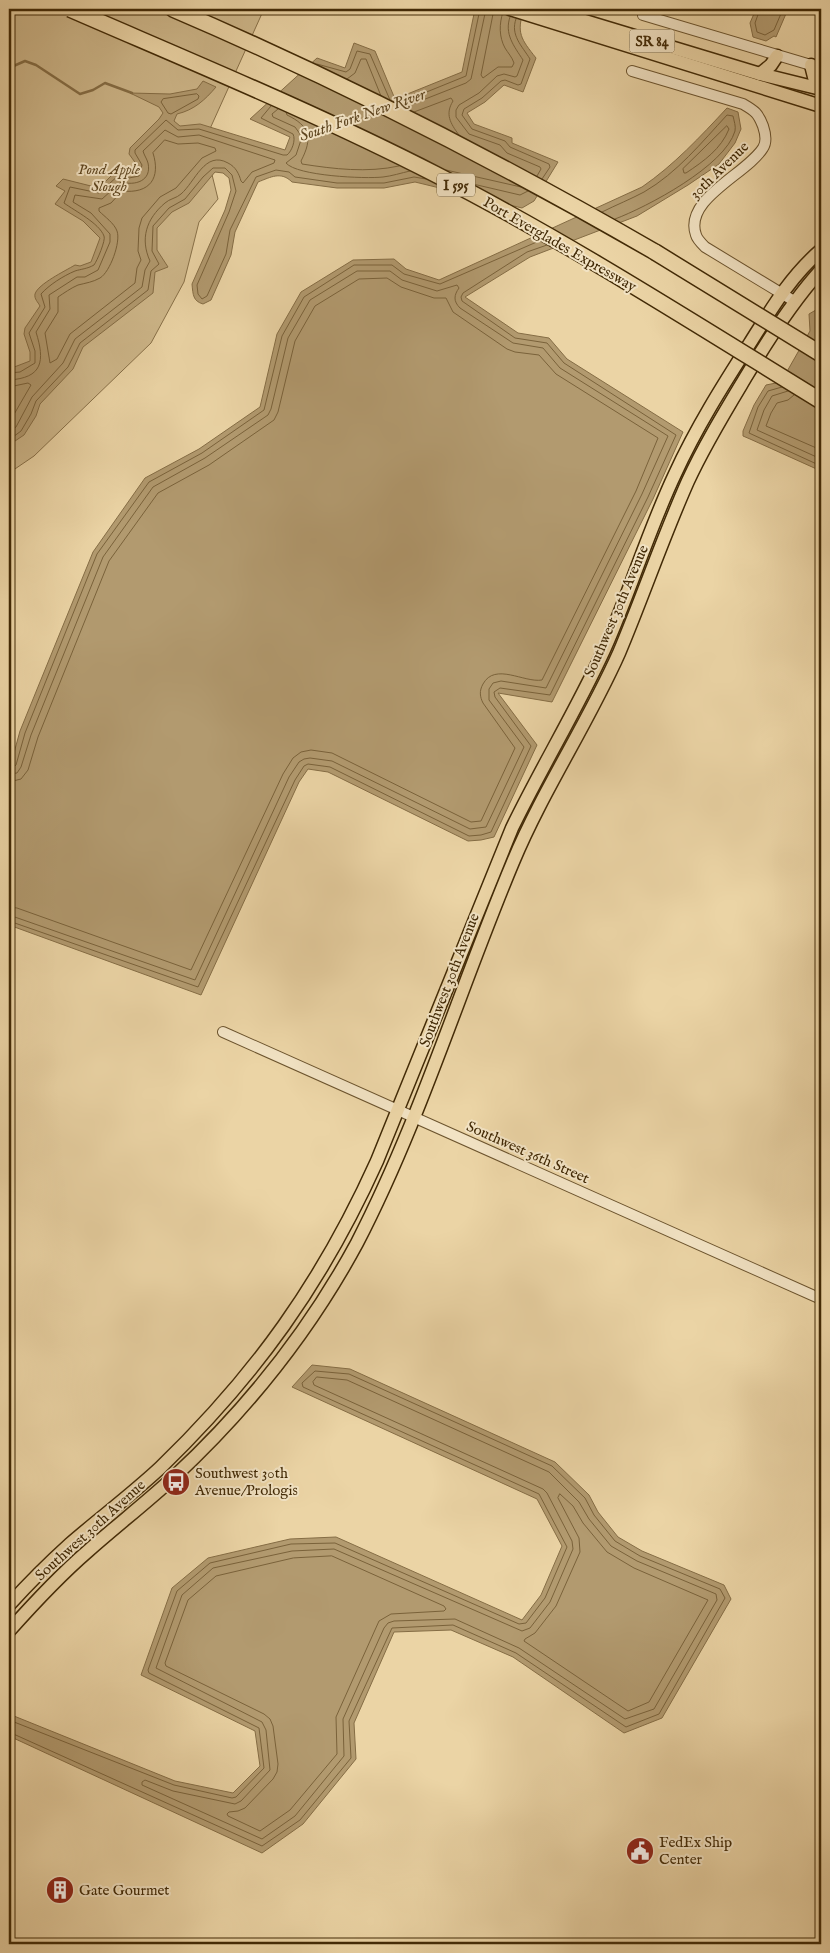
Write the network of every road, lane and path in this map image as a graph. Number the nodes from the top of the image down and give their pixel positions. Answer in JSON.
{"nodes":[{"id":1,"x":70,"y":9,"type":"edge"},
{"id":2,"x":173,"y":9,"type":"edge"},
{"id":3,"x":510,"y":9,"type":"edge"},
{"id":4,"x":644,"y":9,"type":"edge"},
{"id":5,"x":542,"y":13,"type":"edge"},
{"id":6,"x":777,"y":56,"type":"junction"},
{"id":7,"x":816,"y":67,"type":"edge"},
{"id":8,"x":632,"y":71,"type":"dead end"},
{"id":9,"x":760,"y":74,"type":"junction"},
{"id":10,"x":821,"y":88,"type":"edge"},
{"id":11,"x":821,"y":106,"type":"edge"},
{"id":12,"x":821,"y":250,"type":"edge"},
{"id":13,"x":655,"y":252,"type":"junction"},
{"id":14,"x":821,"y":270,"type":"edge"},
{"id":15,"x":781,"y":293,"type":"junction"},
{"id":16,"x":794,"y":301,"type":"junction"},
{"id":17,"x":821,"y":344,"type":"edge"},
{"id":18,"x":821,"y":354,"type":"edge"},
{"id":19,"x":821,"y":401,"type":"edge"},
{"id":20,"x":482,"y":901,"type":"junction"},
{"id":21,"x":495,"y":907,"type":"junction"},
{"id":22,"x":223,"y":1032,"type":"dead end"},
{"id":23,"x":398,"y":1110,"type":"junction"},
{"id":24,"x":414,"y":1117,"type":"junction"},
{"id":25,"x":821,"y":1299,"type":"edge"},
{"id":26,"x":9,"y":1605,"type":"edge"},
{"id":27,"x":9,"y":1631,"type":"edge"}],
"edges":[{"from":1,"to":19,"type":"highway","name":"Port Everglades Expressway","number":"I 595","bridge":true},
{"from":2,"to":13,"type":"highway","number":"I 595"},
{"from":3,"to":5,"type":"main road","number":"SR 84"},
{"from":4,"to":6,"type":"street"},
{"from":5,"to":9,"type":"main road","number":"SR 84"},
{"from":5,"to":11,"type":"main road","number":"SR 84"},
{"from":6,"to":7,"type":"street"},
{"from":6,"to":9,"type":"main road"},
{"from":7,"to":10,"type":"main road"},
{"from":8,"to":15,"type":"street","name":"30th Avenue"},
{"from":9,"to":10,"type":"main road","number":"SR 84"},
{"from":12,"to":15,"type":"main road","name":"Southwest 30th Avenue"},
{"from":13,"to":17,"type":"highway","bridge":true},
{"from":13,"to":18,"type":"highway","number":"I 595","bridge":true},
{"from":14,"to":16,"type":"main road","name":"Southwest 30th Avenue"},
{"from":15,"to":16,"type":"street","name":"30th Avenue"},
{"from":15,"to":20,"type":"main road","name":"Southwest 30th Avenue"},
{"from":16,"to":21,"type":"main road","name":"Southwest 30th Avenue"},
{"from":20,"to":21,"type":"main road"},
{"from":20,"to":23,"type":"main road","name":"Southwest 30th Avenue"},
{"from":21,"to":24,"type":"main road","name":"Southwest 30th Avenue"},
{"from":22,"to":23,"type":"street","name":"Southwest 36th Street"},
{"from":23,"to":24,"type":"street","name":"Southwest 36th Street"},
{"from":23,"to":26,"type":"main road","name":"Southwest 30th Avenue"},
{"from":24,"to":25,"type":"street","name":"Southwest 36th Street"},
{"from":24,"to":27,"type":"main road","name":"Southwest 30th Avenue"}]}
